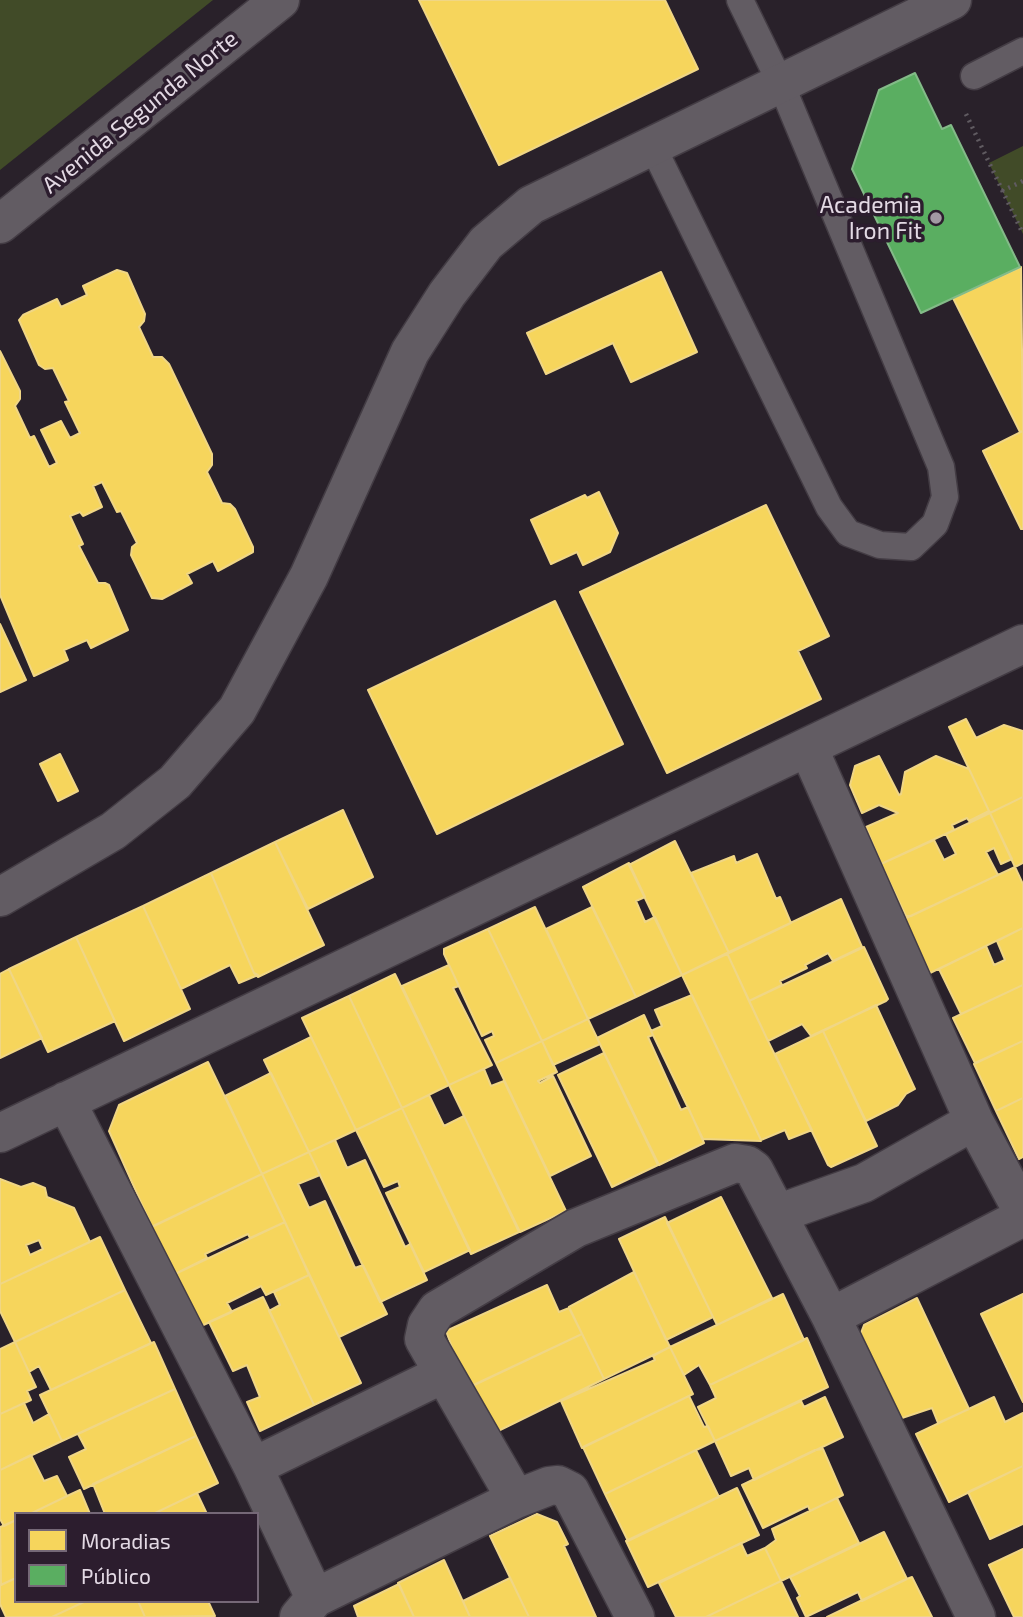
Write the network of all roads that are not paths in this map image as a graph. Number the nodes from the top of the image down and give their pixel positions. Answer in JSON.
{"nodes":[{"id":1,"x":280,"y":0,"type":"edge"},
{"id":2,"x":740,"y":0,"type":"edge"},
{"id":3,"x":952,"y":0,"type":"edge"},
{"id":4,"x":1023,"y":51,"type":"edge"},
{"id":5,"x":974,"y":76,"type":"dead end"},
{"id":6,"x":781,"y":84,"type":"junction"},
{"id":7,"x":653,"y":147,"type":"junction"},
{"id":8,"x":0,"y":224,"type":"edge"},
{"id":9,"x":1023,"y":644,"type":"edge"},
{"id":10,"x":808,"y":747,"type":"junction"},
{"id":11,"x":0,"y":897,"type":"edge"},
{"id":12,"x":66,"y":1101,"type":"junction"},
{"id":13,"x":974,"y":1121,"type":"junction"},
{"id":14,"x":0,"y":1133,"type":"edge"},
{"id":15,"x":777,"y":1214,"type":"junction"},
{"id":16,"x":1023,"y":1215,"type":"edge"},
{"id":17,"x":831,"y":1317,"type":"junction"},
{"id":18,"x":443,"y":1374,"type":"junction"},
{"id":19,"x":253,"y":1467,"type":"junction"},
{"id":20,"x":516,"y":1499,"type":"junction"},
{"id":21,"x":307,"y":1608,"type":"edge"},
{"id":22,"x":635,"y":1617,"type":"edge"},
{"id":23,"x":976,"y":1617,"type":"edge"}],
"edges":[{"from":1,"to":8,"type":"street","name":"Avenida Segunda Norte"},
{"from":2,"to":6,"type":"lane"},
{"from":3,"to":6,"type":"street"},
{"from":4,"to":5,"type":"lane"},
{"from":6,"to":7,"type":"street"},
{"from":6,"to":7,"type":"lane"},
{"from":7,"to":11,"type":"street"},
{"from":9,"to":10,"type":"street"},
{"from":10,"to":12,"type":"street"},
{"from":10,"to":13,"type":"street"},
{"from":12,"to":14,"type":"street"},
{"from":12,"to":19,"type":"street"},
{"from":13,"to":15,"type":"street"},
{"from":13,"to":16,"type":"street"},
{"from":15,"to":17,"type":"street"},
{"from":15,"to":18,"type":"street"},
{"from":16,"to":17,"type":"street"},
{"from":17,"to":23,"type":"street"},
{"from":18,"to":19,"type":"street"},
{"from":18,"to":20,"type":"street"},
{"from":19,"to":21,"type":"street"},
{"from":20,"to":21,"type":"street"},
{"from":20,"to":22,"type":"street"}]}
